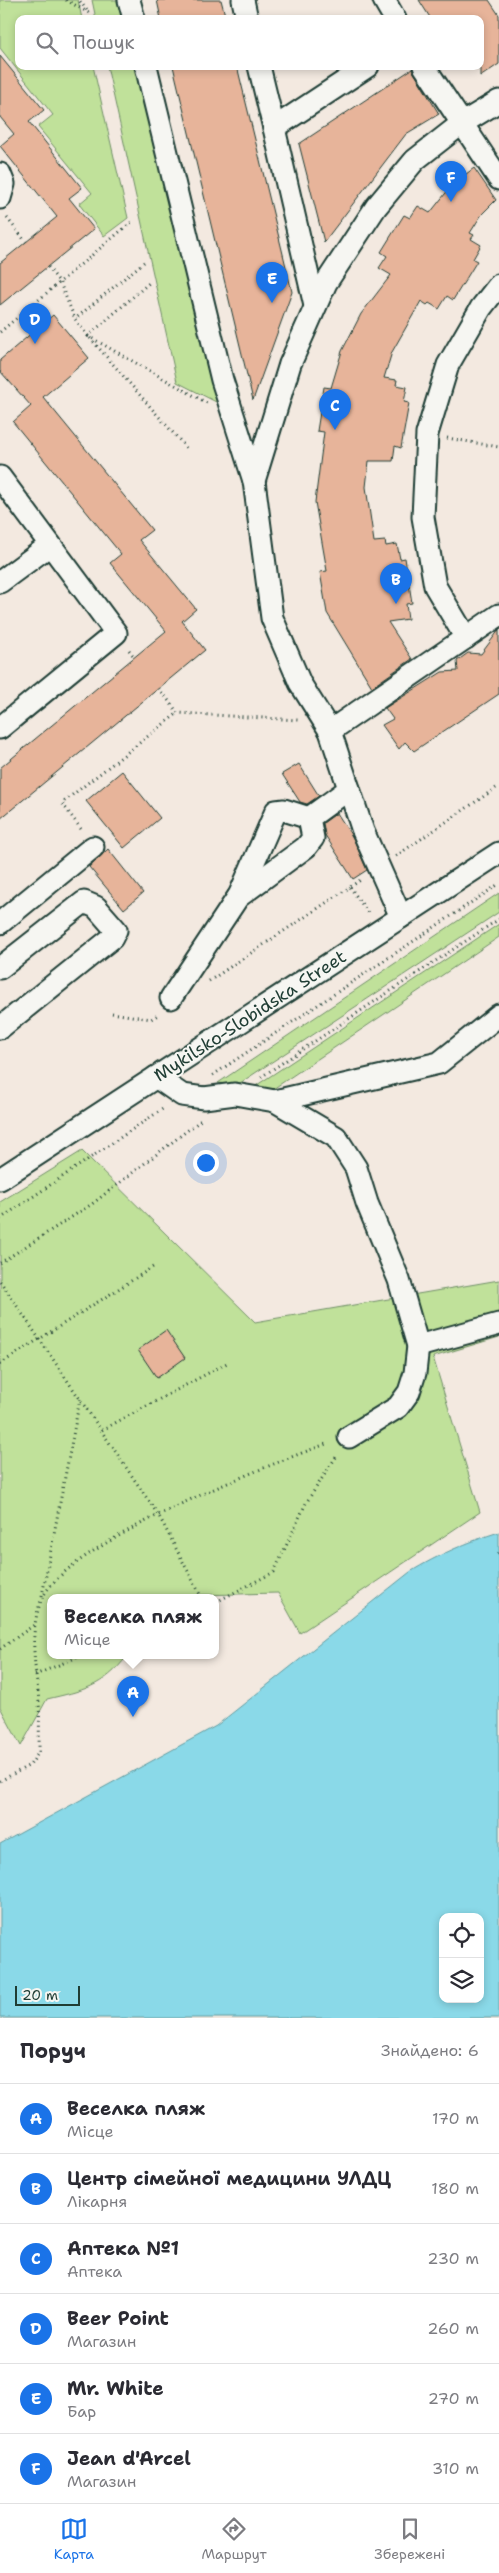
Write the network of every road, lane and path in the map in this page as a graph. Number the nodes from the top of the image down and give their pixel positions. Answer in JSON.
{"nodes":[{"id":1,"x":66,"y":0,"type":"edge"},
{"id":2,"x":79,"y":0,"type":"edge"},
{"id":3,"x":130,"y":0,"type":"edge"},
{"id":4,"x":243,"y":0,"type":"edge"},
{"id":5,"x":384,"y":0,"type":"edge"},
{"id":6,"x":133,"y":15,"type":"edge"},
{"id":7,"x":246,"y":15,"type":"edge"},
{"id":8,"x":393,"y":15,"type":"edge"},
{"id":9,"x":147,"y":70,"type":"edge"},
{"id":10,"x":260,"y":70,"type":"edge"},
{"id":11,"x":362,"y":70,"type":"edge"},
{"id":12,"x":427,"y":70,"type":"edge"},
{"id":13,"x":499,"y":101,"type":"edge"},
{"id":14,"x":461,"y":124,"type":"junction"},
{"id":15,"x":274,"y":128,"type":"junction"},
{"id":16,"x":0,"y":174,"type":"edge"},
{"id":17,"x":499,"y":179,"type":"edge"},
{"id":18,"x":3,"y":207,"type":"edge"},
{"id":19,"x":134,"y":220,"type":"dead end"},
{"id":20,"x":26,"y":242,"type":"dead end"},
{"id":21,"x":144,"y":262,"type":"dead end"},
{"id":22,"x":48,"y":267,"type":"dead end"},
{"id":23,"x":60,"y":283,"type":"junction"},
{"id":24,"x":149,"y":283,"type":"dead end"},
{"id":25,"x":499,"y":284,"type":"edge"},
{"id":26,"x":315,"y":306,"type":"junction"},
{"id":27,"x":75,"y":319,"type":"junction"},
{"id":28,"x":0,"y":332,"type":"edge"},
{"id":29,"x":88,"y":336,"type":"junction"},
{"id":30,"x":173,"y":385,"type":"dead end"},
{"id":31,"x":426,"y":434,"type":"junction"},
{"id":32,"x":499,"y":447,"type":"edge"},
{"id":33,"x":188,"y":450,"type":"dead end"},
{"id":34,"x":0,"y":477,"type":"edge"},
{"id":35,"x":254,"y":481,"type":"junction"},
{"id":36,"x":50,"y":545,"type":"junction"},
{"id":37,"x":0,"y":582,"type":"edge"},
{"id":38,"x":498,"y":606,"type":"edge"},
{"id":39,"x":466,"y":638,"type":"junction"},
{"id":40,"x":159,"y":688,"type":"dead end"},
{"id":41,"x":178,"y":713,"type":"junction"},
{"id":42,"x":1,"y":725,"type":"edge"},
{"id":43,"x":327,"y":727,"type":"junction"},
{"id":44,"x":499,"y":786,"type":"edge"},
{"id":45,"x":349,"y":789,"type":"junction"},
{"id":46,"x":309,"y":818,"type":"junction"},
{"id":47,"x":93,"y":847,"type":"joint"},
{"id":48,"x":499,"y":853,"type":"edge"},
{"id":49,"x":380,"y":867,"type":"junction"},
{"id":50,"x":499,"y":884,"type":"edge"},
{"id":51,"x":238,"y":897,"type":"junction"},
{"id":52,"x":401,"y":917,"type":"junction"},
{"id":53,"x":0,"y":923,"type":"edge"},
{"id":54,"x":0,"y":968,"type":"edge"},
{"id":55,"x":201,"y":986,"type":"dead end"},
{"id":56,"x":165,"y":1006,"type":"joint"},
{"id":57,"x":112,"y":1013,"type":"dead end"},
{"id":58,"x":499,"y":1014,"type":"edge"},
{"id":59,"x":0,"y":1028,"type":"edge"},
{"id":60,"x":156,"y":1077,"type":"junction"},
{"id":61,"x":182,"y":1095,"type":"junction"},
{"id":62,"x":275,"y":1101,"type":"junction"},
{"id":63,"x":0,"y":1178,"type":"edge"},
{"id":64,"x":0,"y":1218,"type":"edge"},
{"id":65,"x":153,"y":1267,"type":"dead end"},
{"id":66,"x":0,"y":1280,"type":"edge"},
{"id":67,"x":499,"y":1324,"type":"edge"},
{"id":68,"x":40,"y":1339,"type":"junction"},
{"id":69,"x":418,"y":1346,"type":"junction"},
{"id":70,"x":227,"y":1363,"type":"dead end"},
{"id":71,"x":0,"y":1364,"type":"edge"},
{"id":72,"x":80,"y":1399,"type":"junction"},
{"id":73,"x":102,"y":1430,"type":"junction"},
{"id":74,"x":349,"y":1437,"type":"junction"},
{"id":75,"x":159,"y":1516,"type":"junction"},
{"id":76,"x":200,"y":1594,"type":"edge"},
{"id":77,"x":41,"y":1599,"type":"junction"},
{"id":78,"x":219,"y":1600,"type":"edge"},
{"id":79,"x":34,"y":1624,"type":"junction"},
{"id":80,"x":0,"y":1649,"type":"edge"},
{"id":81,"x":73,"y":1659,"type":"edge"},
{"id":82,"x":35,"y":1675,"type":"junction"},
{"id":83,"x":0,"y":1780,"type":"edge"}],
"edges":[{"from":1,"to":2,"type":"path"},
{"from":3,"to":6,"type":"street"},
{"from":4,"to":7,"type":"street"},
{"from":5,"to":8,"type":"street"},
{"from":9,"to":35,"type":"street"},
{"from":10,"to":15,"type":"street"},
{"from":11,"to":15,"type":"street"},
{"from":12,"to":14,"type":"street"},
{"from":13,"to":14,"type":"street"},
{"from":14,"to":17,"type":"street"},
{"from":14,"to":26,"type":"street"},
{"from":15,"to":26,"type":"street"},
{"from":16,"to":18,"type":"street"},
{"from":18,"to":20,"type":"path"},
{"from":19,"to":23,"type":"path"},
{"from":21,"to":27,"type":"path"},
{"from":22,"to":23,"type":"path"},
{"from":23,"to":27,"type":"path"},
{"from":23,"to":28,"type":"path"},
{"from":24,"to":29,"type":"path"},
{"from":25,"to":31,"type":"street"},
{"from":26,"to":35,"type":"street"},
{"from":27,"to":29,"type":"path"},
{"from":29,"to":30,"type":"path"},
{"from":29,"to":33,"type":"path"},
{"from":31,"to":32,"type":"path"},
{"from":31,"to":39,"type":"street"},
{"from":34,"to":36,"type":"street"},
{"from":35,"to":43,"type":"street"},
{"from":36,"to":37,"type":"street"},
{"from":36,"to":42,"type":"street"},
{"from":38,"to":39,"type":"street"},
{"from":39,"to":43,"type":"street"},
{"from":40,"to":41,"type":"path"},
{"from":41,"to":43,"type":"path"},
{"from":41,"to":47,"type":"path"},
{"from":43,"to":45,"type":"street"},
{"from":44,"to":49,"type":"path"},
{"from":45,"to":46,"type":"street"},
{"from":45,"to":49,"type":"street"},
{"from":46,"to":51,"type":"street"},
{"from":46,"to":51,"type":"street"},
{"from":47,"to":53,"type":"street"},
{"from":48,"to":52,"type":"street","name":"Mykilsko-Slobidska Street"},
{"from":49,"to":52,"type":"street"},
{"from":49,"to":55,"type":"path"},
{"from":50,"to":61,"type":"path"},
{"from":51,"to":56,"type":"street"},
{"from":52,"to":60,"type":"street","name":"Mykilsko-Slobidska Street"},
{"from":54,"to":59,"type":"street"},
{"from":56,"to":57,"type":"path"},
{"from":58,"to":62,"type":"street"},
{"from":60,"to":61,"type":"street"},
{"from":60,"to":63,"type":"street","name":"Mykilsko-Slobidska Street"},
{"from":61,"to":62,"type":"street"},
{"from":61,"to":64,"type":"path"},
{"from":62,"to":69,"type":"street"},
{"from":65,"to":68,"type":"path"},
{"from":66,"to":68,"type":"path"},
{"from":67,"to":69,"type":"street"},
{"from":68,"to":71,"type":"path"},
{"from":68,"to":72,"type":"path"},
{"from":69,"to":74,"type":"street"},
{"from":70,"to":73,"type":"path"},
{"from":72,"to":73,"type":"path"},
{"from":72,"to":77,"type":"path"},
{"from":73,"to":75,"type":"path"},
{"from":74,"to":75,"type":"path"},
{"from":74,"to":78,"type":"path"},
{"from":75,"to":76,"type":"path"},
{"from":75,"to":77,"type":"path"},
{"from":77,"to":79,"type":"path"},
{"from":79,"to":80,"type":"path"},
{"from":79,"to":82,"type":"path"},
{"from":81,"to":82,"type":"path"},
{"from":82,"to":83,"type":"path"}]}
